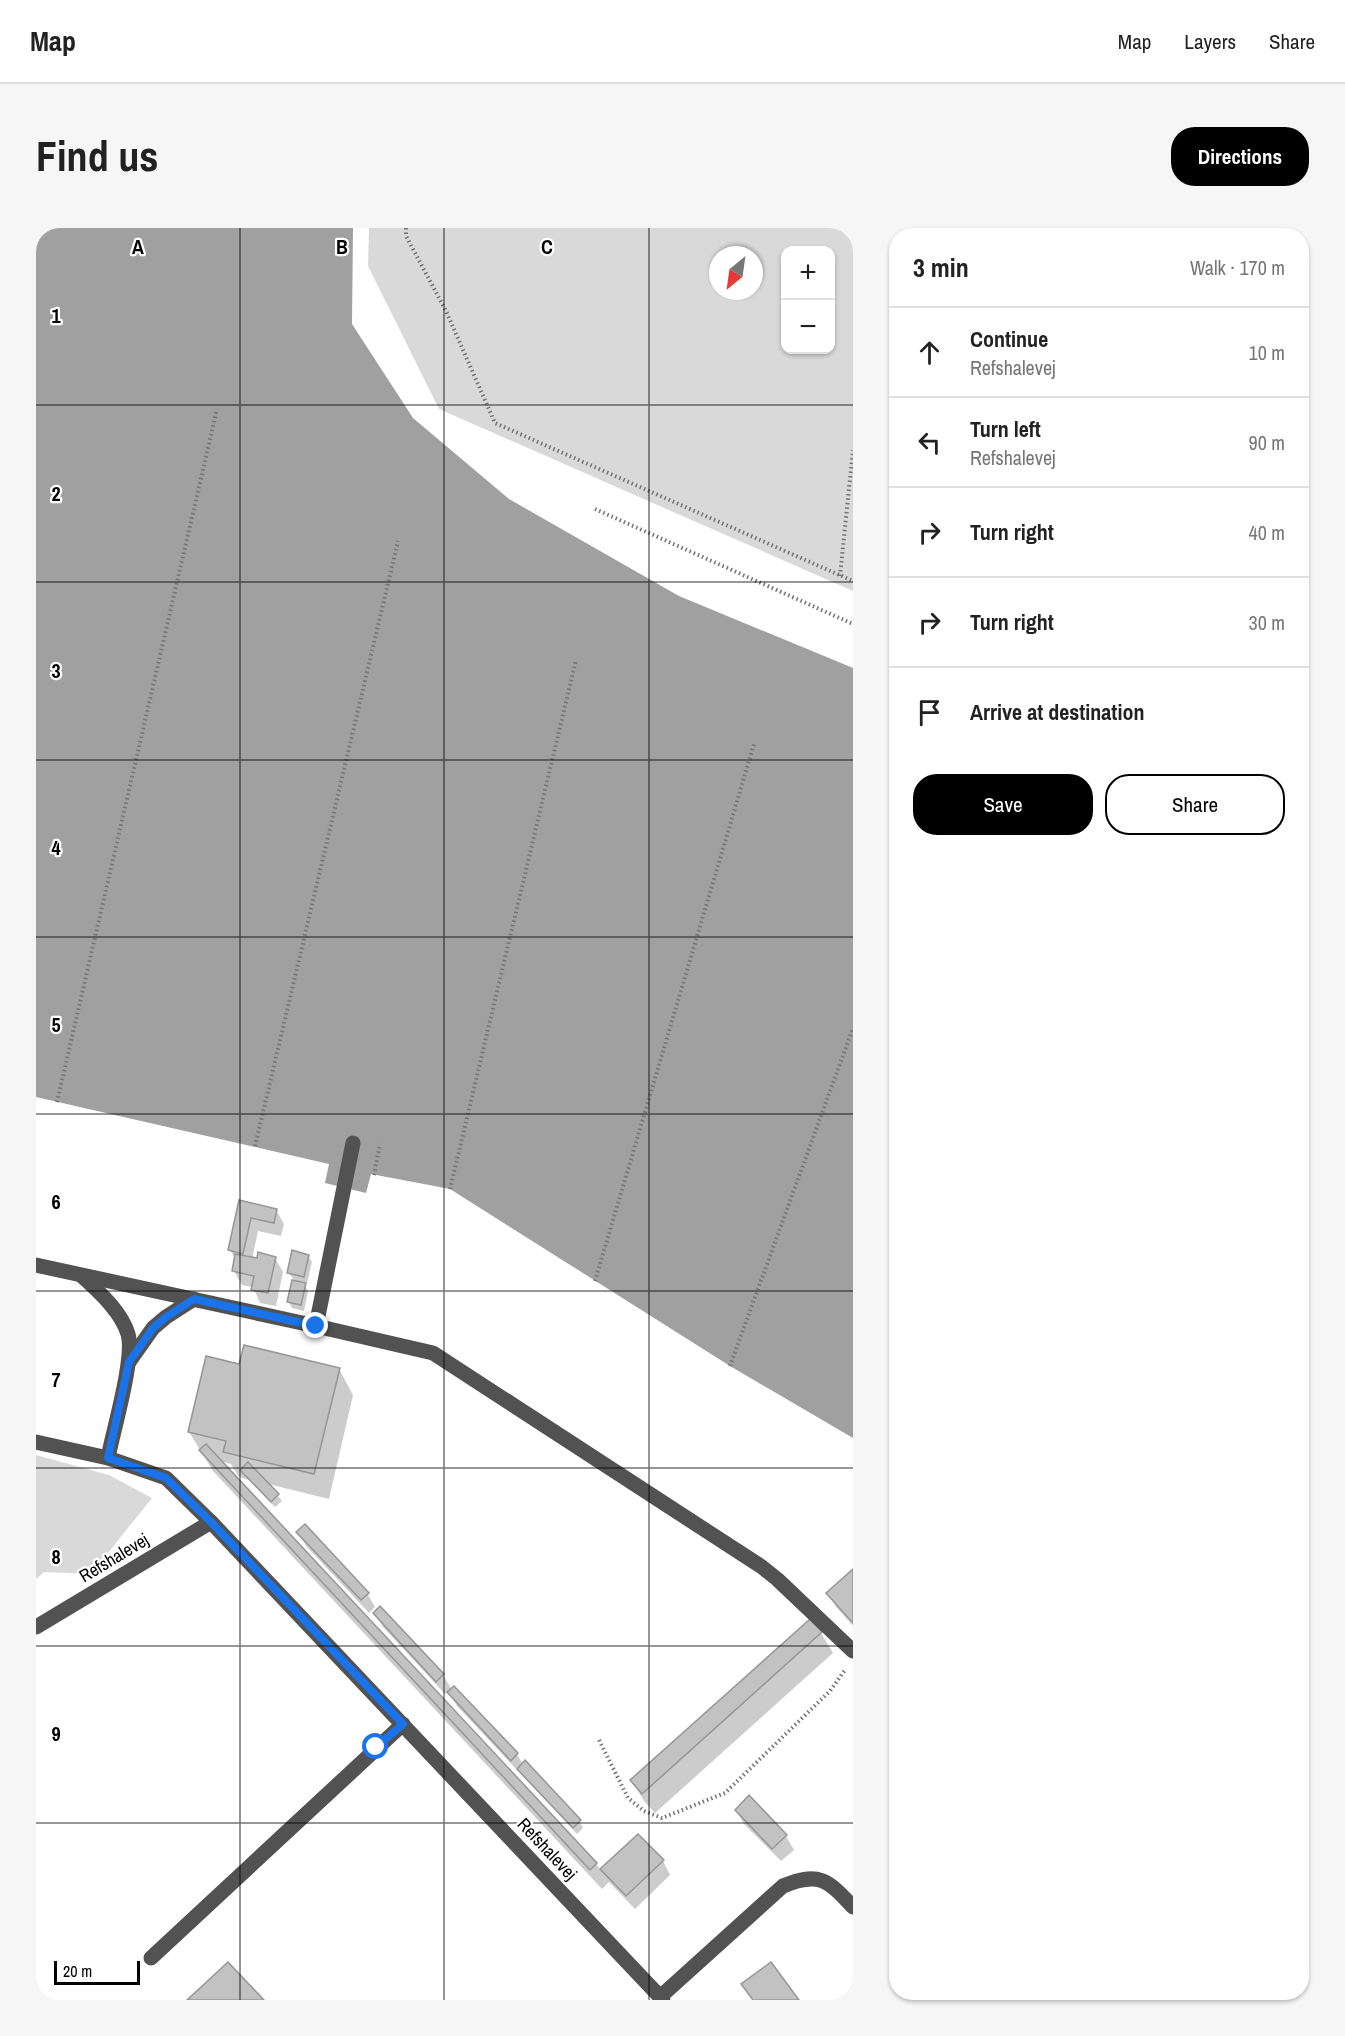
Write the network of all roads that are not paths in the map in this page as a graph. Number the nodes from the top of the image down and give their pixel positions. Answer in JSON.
{"nodes":[{"id":1,"x":353,"y":1143,"type":"dead end"},
{"id":2,"x":36,"y":1265,"type":"edge"},
{"id":3,"x":81,"y":1275,"type":"junction"},
{"id":4,"x":194,"y":1299,"type":"junction"},
{"id":5,"x":316,"y":1326,"type":"junction"},
{"id":6,"x":129,"y":1362,"type":"junction"},
{"id":7,"x":36,"y":1442,"type":"edge"},
{"id":8,"x":108,"y":1458,"type":"junction"},
{"id":9,"x":211,"y":1522,"type":"junction"},
{"id":10,"x":36,"y":1627,"type":"edge"},
{"id":11,"x":853,"y":1651,"type":"edge"},
{"id":12,"x":403,"y":1724,"type":"junction"},
{"id":13,"x":853,"y":1906,"type":"edge"},
{"id":14,"x":152,"y":1958,"type":"dead end"},
{"id":15,"x":662,"y":1999,"type":"edge"}],
"edges":[{"from":1,"to":5,"type":"street"},
{"from":2,"to":3,"type":"street"},
{"from":3,"to":4,"type":"street"},
{"from":3,"to":6,"type":"street"},
{"from":4,"to":5,"type":"street"},
{"from":4,"to":6,"type":"street"},
{"from":5,"to":11,"type":"street"},
{"from":6,"to":8,"type":"street"},
{"from":7,"to":8,"type":"street","name":"Refshalevej"},
{"from":8,"to":9,"type":"street","name":"Refshalevej"},
{"from":9,"to":10,"type":"street","name":"Refshalevej"},
{"from":9,"to":12,"type":"street","name":"Refshalevej"},
{"from":12,"to":14,"type":"street"},
{"from":12,"to":15,"type":"street","name":"Refshalevej"},
{"from":13,"to":15,"type":"street"}]}
